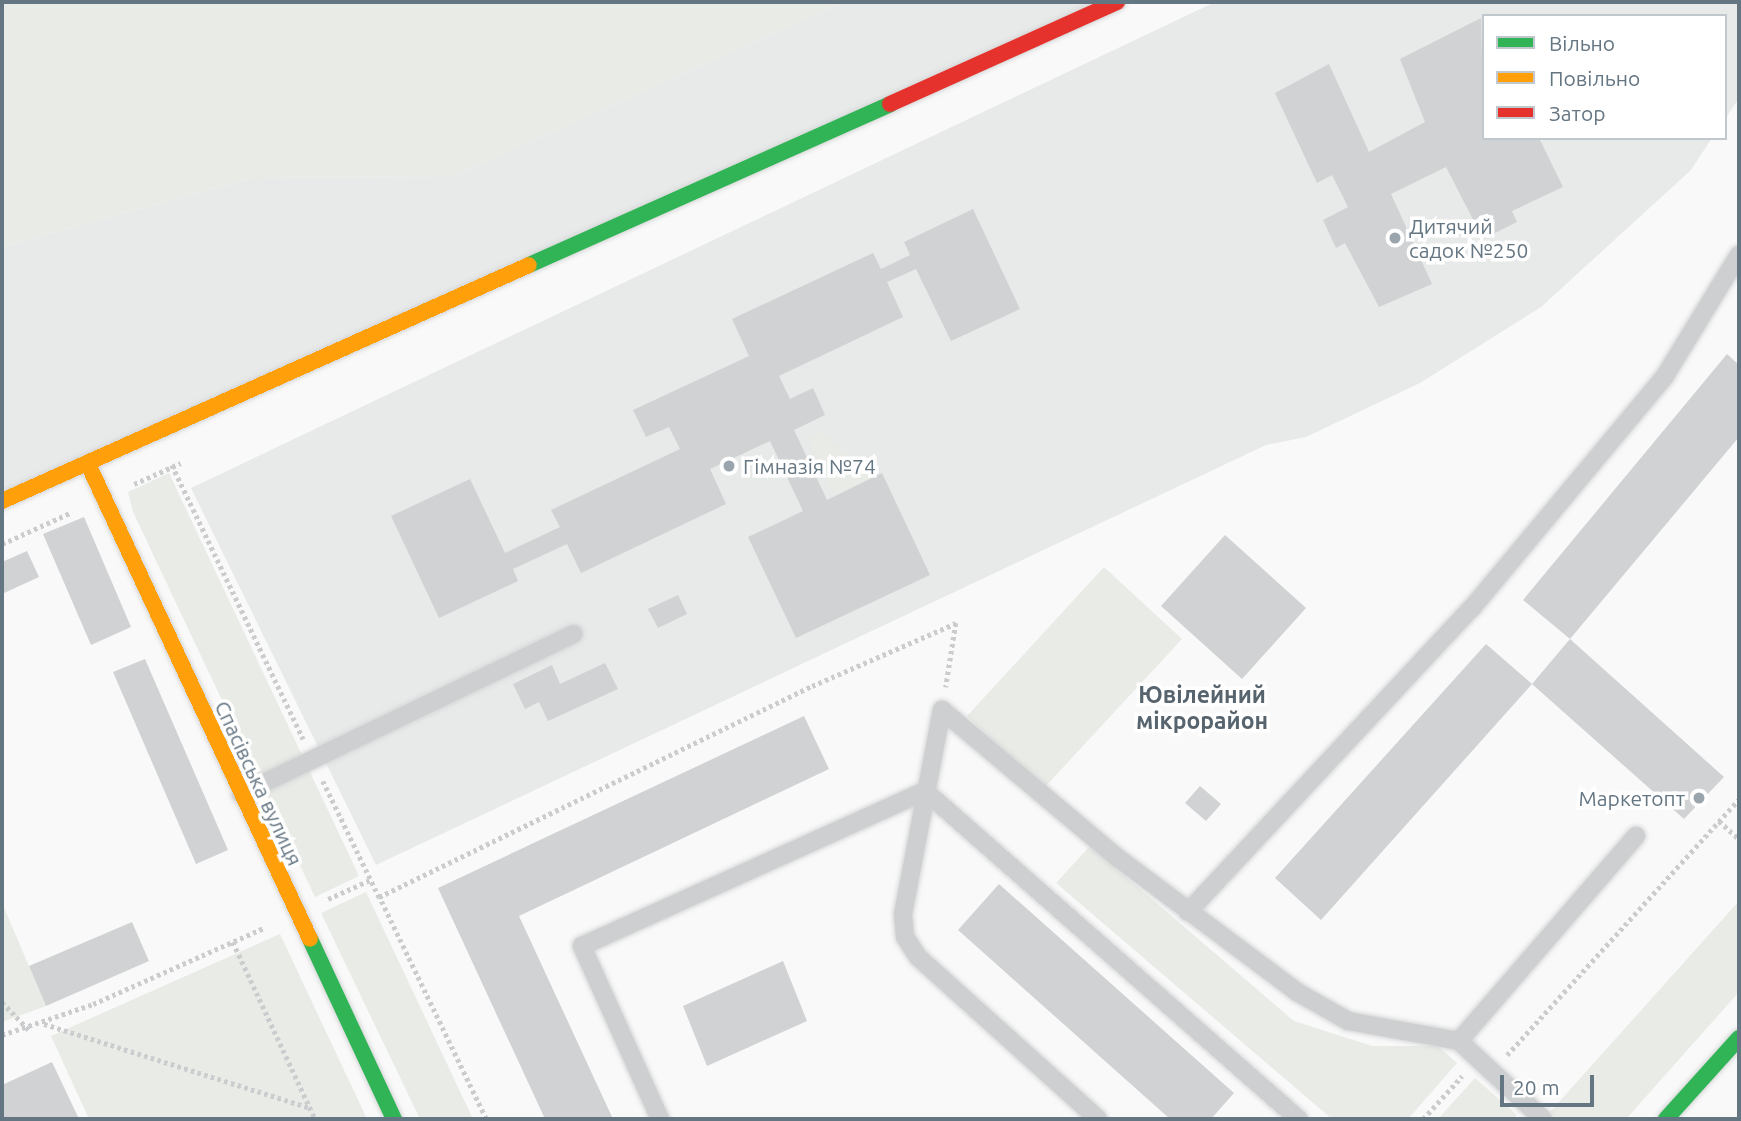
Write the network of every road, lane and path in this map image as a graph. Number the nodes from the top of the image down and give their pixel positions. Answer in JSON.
{"nodes":[{"id":1,"x":1117,"y":2,"type":"edge"},
{"id":2,"x":1739,"y":255,"type":"edge"},
{"id":3,"x":157,"y":433,"type":"junction"},
{"id":4,"x":88,"y":464,"type":"junction"},
{"id":5,"x":2,"y":501,"type":"edge"},
{"id":6,"x":573,"y":634,"type":"dead end"},
{"id":7,"x":942,"y":710,"type":"junction"},
{"id":8,"x":313,"y":760,"type":"junction"},
{"id":9,"x":925,"y":791,"type":"junction"},
{"id":10,"x":241,"y":794,"type":"junction"},
{"id":11,"x":1739,"y":799,"type":"edge"},
{"id":12,"x":1719,"y":821,"type":"junction"},
{"id":13,"x":1636,"y":836,"type":"dead end"},
{"id":14,"x":1739,"y":839,"type":"edge"},
{"id":15,"x":370,"y":880,"type":"junction"},
{"id":16,"x":379,"y":897,"type":"junction"},
{"id":17,"x":1188,"y":912,"type":"junction"},
{"id":18,"x":296,"y":914,"type":"junction"},
{"id":19,"x":233,"y":942,"type":"junction"},
{"id":20,"x":2,"y":1002,"type":"edge"},
{"id":21,"x":44,"y":1024,"type":"junction"},
{"id":22,"x":29,"y":1030,"type":"junction"},
{"id":23,"x":2,"y":1035,"type":"edge"},
{"id":24,"x":1739,"y":1038,"type":"edge"},
{"id":25,"x":1459,"y":1041,"type":"junction"},
{"id":26,"x":1478,"y":1059,"type":"junction"},
{"id":27,"x":1492,"y":1072,"type":"junction"},
{"id":28,"x":310,"y":1108,"type":"junction"},
{"id":29,"x":315,"y":1119,"type":"edge"},
{"id":30,"x":394,"y":1119,"type":"edge"},
{"id":31,"x":486,"y":1119,"type":"edge"},
{"id":32,"x":660,"y":1119,"type":"edge"},
{"id":33,"x":1098,"y":1119,"type":"edge"},
{"id":34,"x":1298,"y":1119,"type":"edge"},
{"id":35,"x":1423,"y":1119,"type":"edge"},
{"id":36,"x":1543,"y":1119,"type":"edge"},
{"id":37,"x":1666,"y":1119,"type":"edge"}],
"edges":[{"from":1,"to":3,"type":"street"},
{"from":2,"to":17,"type":"lane"},
{"from":3,"to":4,"type":"street"},
{"from":3,"to":8,"type":"path"},
{"from":4,"to":5,"type":"street"},
{"from":4,"to":10,"type":"street","name":"Спасівська вулиця"},
{"from":6,"to":8,"type":"lane"},
{"from":7,"to":9,"type":"lane"},
{"from":7,"to":16,"type":"path"},
{"from":7,"to":17,"type":"lane"},
{"from":8,"to":10,"type":"lane"},
{"from":8,"to":15,"type":"path"},
{"from":9,"to":32,"type":"lane"},
{"from":9,"to":33,"type":"lane"},
{"from":9,"to":34,"type":"lane"},
{"from":10,"to":18,"type":"street","name":"Спасівська вулиця"},
{"from":11,"to":12,"type":"path"},
{"from":12,"to":14,"type":"path"},
{"from":12,"to":27,"type":"path"},
{"from":13,"to":25,"type":"lane"},
{"from":15,"to":16,"type":"path"},
{"from":15,"to":18,"type":"path"},
{"from":16,"to":31,"type":"path"},
{"from":17,"to":25,"type":"lane"},
{"from":18,"to":19,"type":"path"},
{"from":18,"to":30,"type":"street","name":"Спасівська вулиця"},
{"from":19,"to":21,"type":"path"},
{"from":19,"to":28,"type":"path"},
{"from":20,"to":22,"type":"path"},
{"from":21,"to":22,"type":"path"},
{"from":21,"to":28,"type":"path"},
{"from":22,"to":23,"type":"path"},
{"from":24,"to":37,"type":"street"},
{"from":25,"to":26,"type":"lane"},
{"from":26,"to":27,"type":"lane"},
{"from":26,"to":35,"type":"path"},
{"from":27,"to":36,"type":"lane"},
{"from":28,"to":29,"type":"path"}]}
